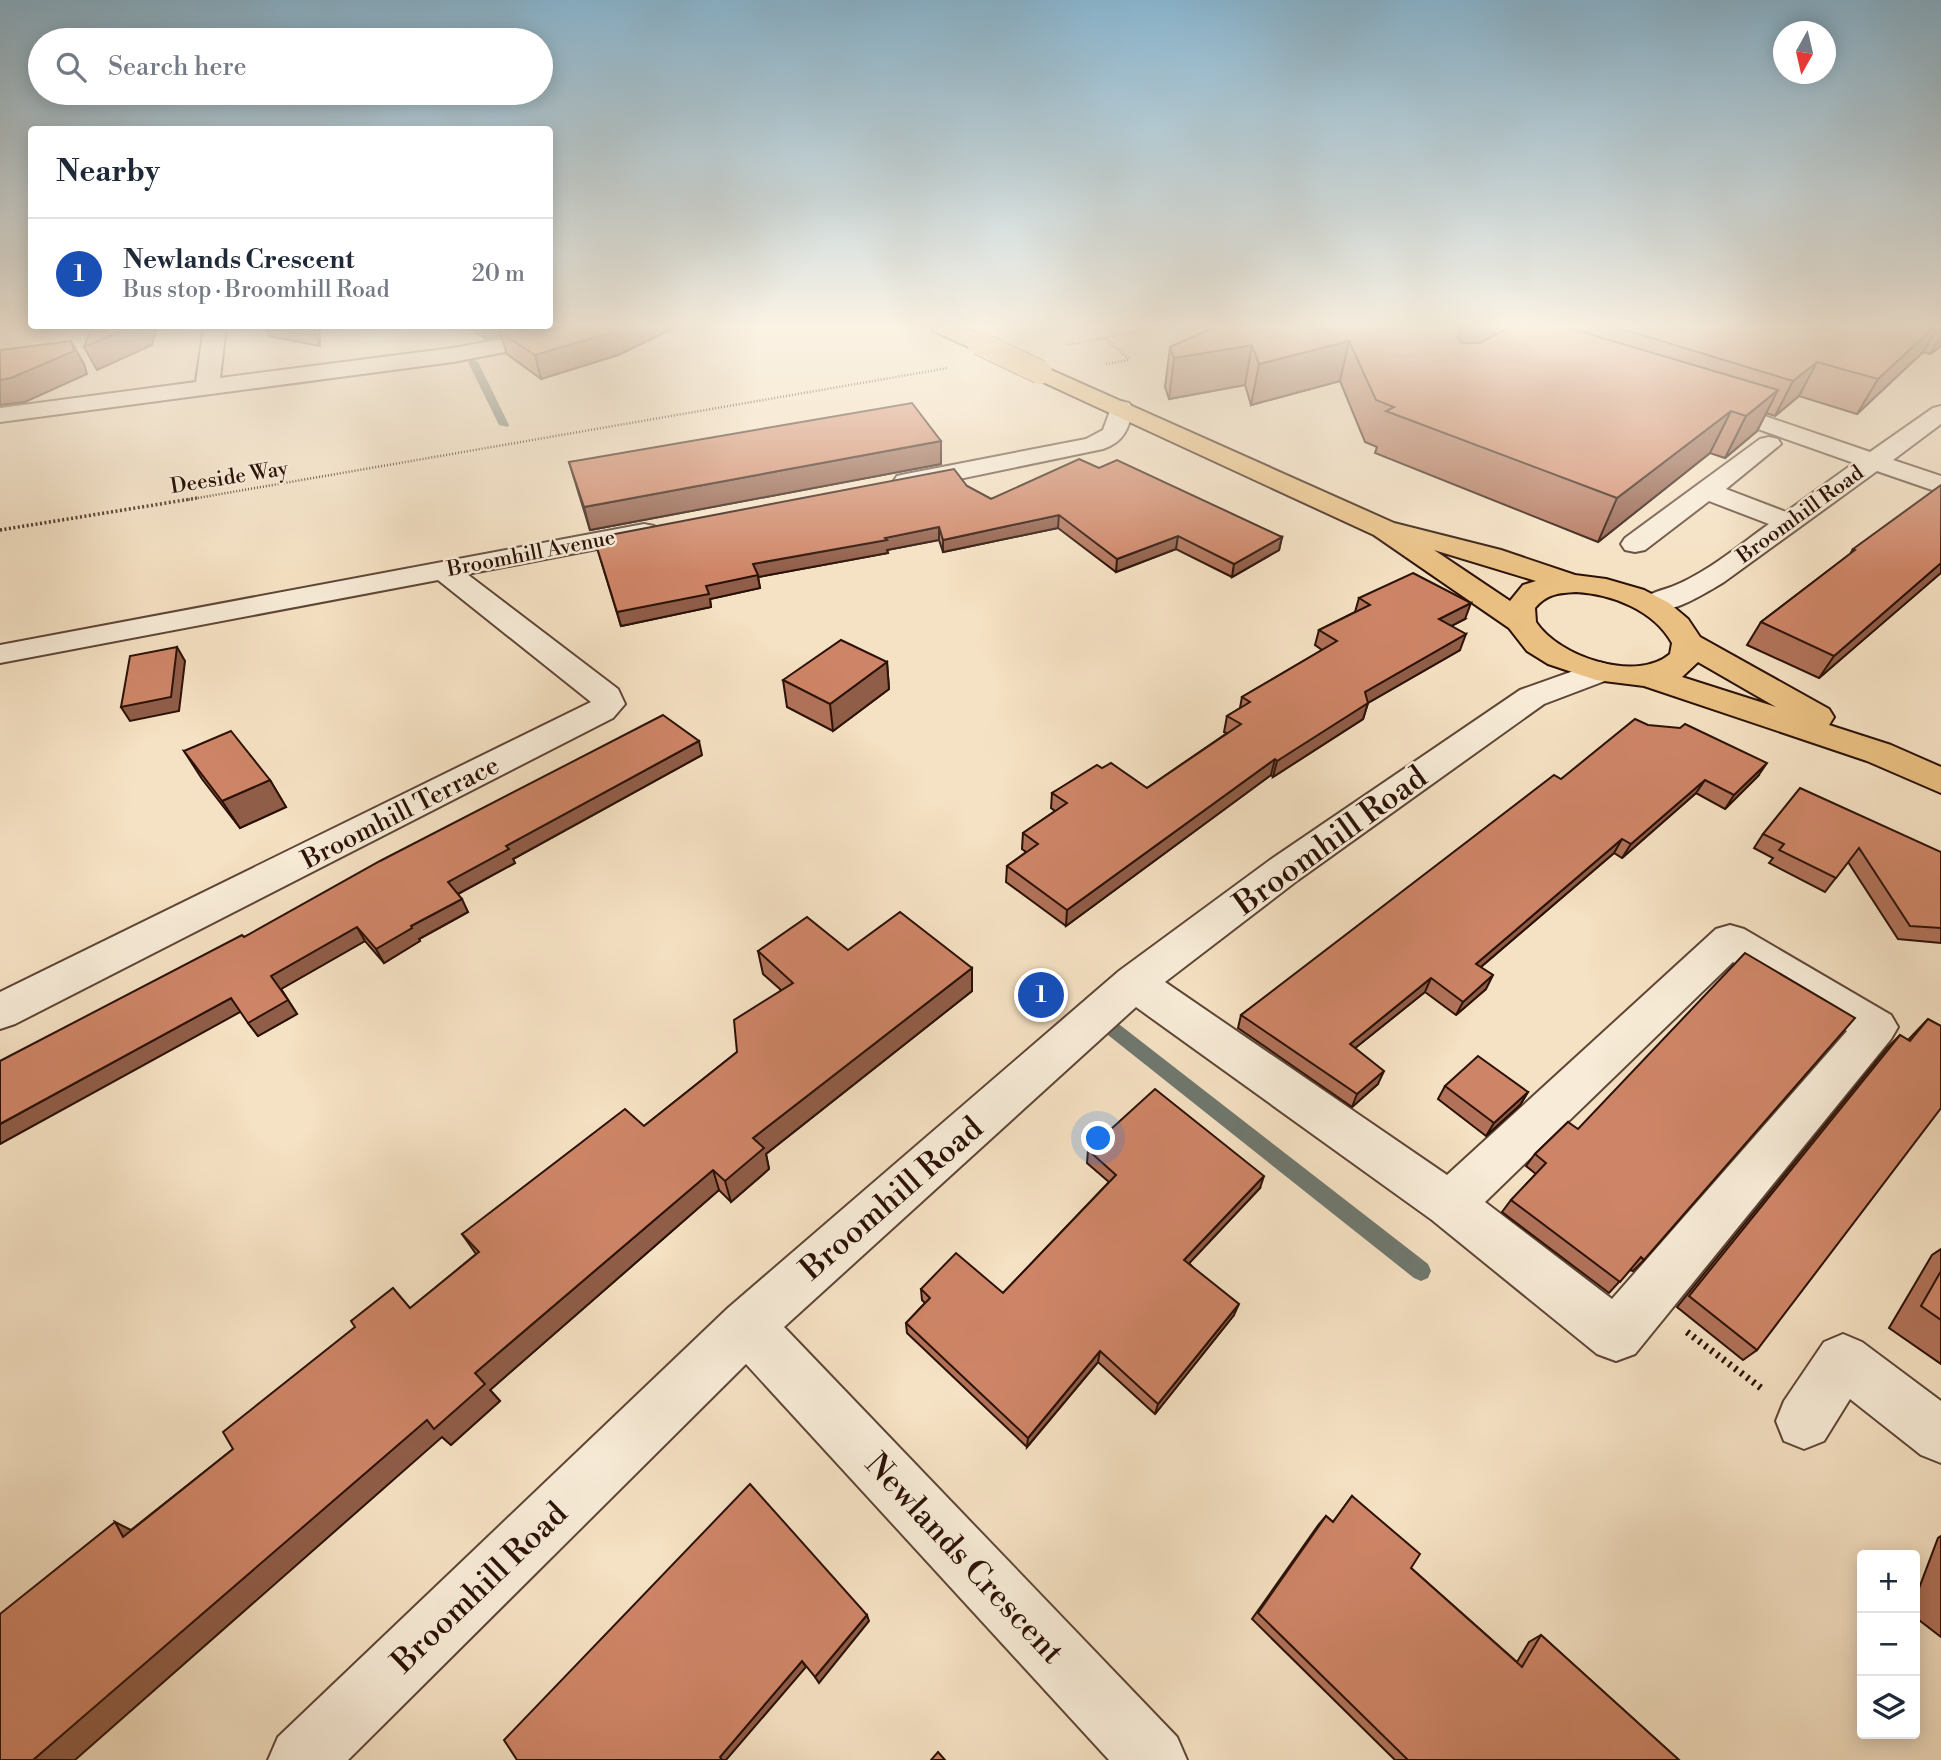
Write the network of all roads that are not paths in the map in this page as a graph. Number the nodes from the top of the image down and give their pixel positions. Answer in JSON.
{"nodes":[{"id":1,"x":51,"y":408,"type":"edge"},
{"id":2,"x":1121,"y":408,"type":"joint"},
{"id":3,"x":1692,"y":408,"type":"edge"},
{"id":4,"x":1692,"y":408,"type":"edge"},
{"id":5,"x":1941,"y":413,"type":"edge"},
{"id":6,"x":0,"y":415,"type":"edge"},
{"id":7,"x":1873,"y":461,"type":"junction"},
{"id":8,"x":1941,"y":485,"type":"edge"},
{"id":9,"x":880,"y":487,"type":"edge"},
{"id":10,"x":1707,"y":491,"type":"junction"},
{"id":11,"x":1789,"y":522,"type":"junction"},
{"id":12,"x":676,"y":526,"type":"edge"},
{"id":13,"x":1384,"y":528,"type":"junction"},
{"id":14,"x":1635,"y":544,"type":"dead end"},
{"id":15,"x":444,"y":570,"type":"junction"},
{"id":16,"x":1574,"y":584,"type":"junction"},
{"id":17,"x":1653,"y":604,"type":"junction"},
{"id":18,"x":1521,"y":622,"type":"junction"},
{"id":19,"x":1688,"y":643,"type":"junction"},
{"id":20,"x":1548,"y":652,"type":"junction"},
{"id":21,"x":0,"y":654,"type":"edge"},
{"id":22,"x":1599,"y":672,"type":"junction"},
{"id":23,"x":1647,"y":676,"type":"junction"},
{"id":24,"x":1532,"y":697,"type":"junction"},
{"id":25,"x":1879,"y":754,"type":"junction"},
{"id":26,"x":1941,"y":780,"type":"edge"},
{"id":27,"x":1134,"y":983,"type":"junction"},
{"id":28,"x":0,"y":1012,"type":"edge"},
{"id":29,"x":1449,"y":1204,"type":"junction"},
{"id":30,"x":747,"y":1326,"type":"junction"},
{"id":31,"x":1804,"y":1421,"type":"road end"},
{"id":32,"x":1941,"y":1434,"type":"edge"},
{"id":33,"x":301,"y":1760,"type":"edge"},
{"id":34,"x":1154,"y":1760,"type":"edge"}],
"edges":[{"from":1,"to":6,"type":"street"},
{"from":2,"to":9,"type":"street"},
{"from":2,"to":13,"type":"main road"},
{"from":3,"to":7,"type":"street"},
{"from":4,"to":10,"type":"street"},
{"from":5,"to":7,"type":"street","name":"Broomhill Road"},
{"from":7,"to":8,"type":"street"},
{"from":7,"to":11,"type":"street","name":"Broomhill Road"},
{"from":10,"to":11,"type":"street"},
{"from":10,"to":14,"type":"street"},
{"from":11,"to":17,"type":"street","name":"Broomhill Road"},
{"from":12,"to":15,"type":"street","name":"Broomhill Avenue"},
{"from":13,"to":16,"type":"main road"},
{"from":13,"to":18,"type":"main road"},
{"from":15,"to":21,"type":"street","name":"Broomhill Avenue"},
{"from":15,"to":28,"type":"street","name":"Broomhill Terrace"},
{"from":16,"to":17,"type":"main road"},
{"from":16,"to":18,"type":"main road"},
{"from":17,"to":19,"type":"main road"},
{"from":18,"to":20,"type":"main road"},
{"from":19,"to":23,"type":"main road"},
{"from":19,"to":25,"type":"main road"},
{"from":20,"to":22,"type":"main road"},
{"from":20,"to":24,"type":"street"},
{"from":22,"to":23,"type":"main road"},
{"from":22,"to":24,"type":"street","name":"Broomhill Road"},
{"from":23,"to":25,"type":"main road"},
{"from":24,"to":27,"type":"street","name":"Broomhill Road"},
{"from":25,"to":26,"type":"main road"},
{"from":27,"to":29,"type":"street"},
{"from":27,"to":30,"type":"street","name":"Broomhill Road"},
{"from":29,"to":29,"type":"street"},
{"from":30,"to":33,"type":"street","name":"Broomhill Road"},
{"from":30,"to":34,"type":"street","name":"Newlands Crescent"},
{"from":31,"to":32,"type":"street"}]}
